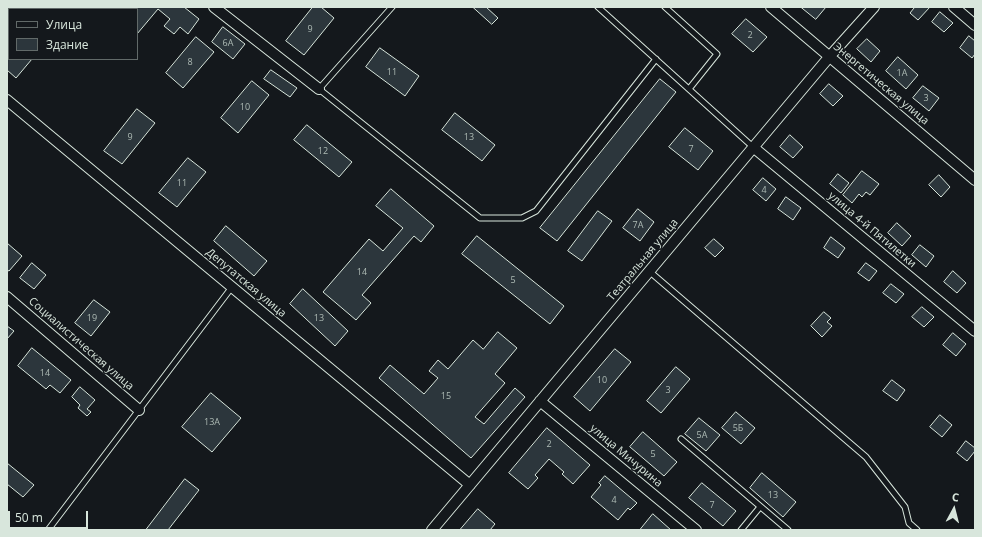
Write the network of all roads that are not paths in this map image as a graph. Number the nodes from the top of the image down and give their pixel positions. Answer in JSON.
{"nodes":[{"id":1,"x":214,"y":7,"type":"edge"},
{"id":2,"x":392,"y":7,"type":"edge"},
{"id":3,"x":598,"y":7,"type":"edge"},
{"id":4,"x":665,"y":7,"type":"edge"},
{"id":5,"x":771,"y":7,"type":"edge"},
{"id":6,"x":874,"y":7,"type":"edge"},
{"id":7,"x":954,"y":7,"type":"edge"},
{"id":8,"x":975,"y":25,"type":"edge"},
{"id":9,"x":830,"y":56,"type":"junction"},
{"id":10,"x":656,"y":59,"type":"junction"},
{"id":11,"x":319,"y":89,"type":"junction"},
{"id":12,"x":689,"y":89,"type":"junction"},
{"id":13,"x":7,"y":100,"type":"edge"},
{"id":14,"x":753,"y":147,"type":"junction"},
{"id":15,"x":975,"y":180,"type":"edge"},
{"id":16,"x":649,"y":271,"type":"junction"},
{"id":17,"x":232,"y":287,"type":"junction"},
{"id":18,"x":7,"y":297,"type":"edge"},
{"id":19,"x":975,"y":331,"type":"edge"},
{"id":20,"x":540,"y":401,"type":"junction"},
{"id":21,"x":139,"y":410,"type":"junction"},
{"id":22,"x":680,"y":439,"type":"dead end"},
{"id":23,"x":470,"y":485,"type":"junction"},
{"id":24,"x":760,"y":506,"type":"junction"},
{"id":25,"x":48,"y":530,"type":"edge"},
{"id":26,"x":432,"y":530,"type":"edge"},
{"id":27,"x":696,"y":530,"type":"edge"},
{"id":28,"x":741,"y":530,"type":"edge"},
{"id":29,"x":788,"y":530,"type":"edge"},
{"id":30,"x":918,"y":530,"type":"edge"}],
"edges":[{"from":1,"to":11,"type":"street"},
{"from":2,"to":11,"type":"lane"},
{"from":3,"to":10,"type":"lane"},
{"from":4,"to":12,"type":"lane"},
{"from":5,"to":9,"type":"street","name":"Энергетическая улица"},
{"from":6,"to":9,"type":"street","name":"Театральная улица"},
{"from":7,"to":8,"type":"street"},
{"from":9,"to":14,"type":"street","name":"Театральная улица"},
{"from":9,"to":15,"type":"street","name":"Энергетическая улица"},
{"from":10,"to":11,"type":"lane"},
{"from":10,"to":12,"type":"lane"},
{"from":12,"to":14,"type":"lane"},
{"from":13,"to":17,"type":"street","name":"Депутатская улица"},
{"from":14,"to":16,"type":"street","name":"Театральная улица"},
{"from":14,"to":19,"type":"street","name":"улица 4-й Пятилетки"},
{"from":16,"to":20,"type":"street","name":"Театральная улица"},
{"from":16,"to":30,"type":"lane"},
{"from":17,"to":21,"type":"lane"},
{"from":17,"to":23,"type":"street","name":"Депутатская улица"},
{"from":18,"to":21,"type":"street","name":"Социалистическая улица"},
{"from":20,"to":23,"type":"street","name":"Театральная улица"},
{"from":20,"to":27,"type":"street","name":"улица Мичурина"},
{"from":21,"to":25,"type":"lane"},
{"from":22,"to":24,"type":"lane"},
{"from":23,"to":26,"type":"street","name":"Театральная улица"},
{"from":24,"to":28,"type":"lane"},
{"from":24,"to":29,"type":"lane"}]}
